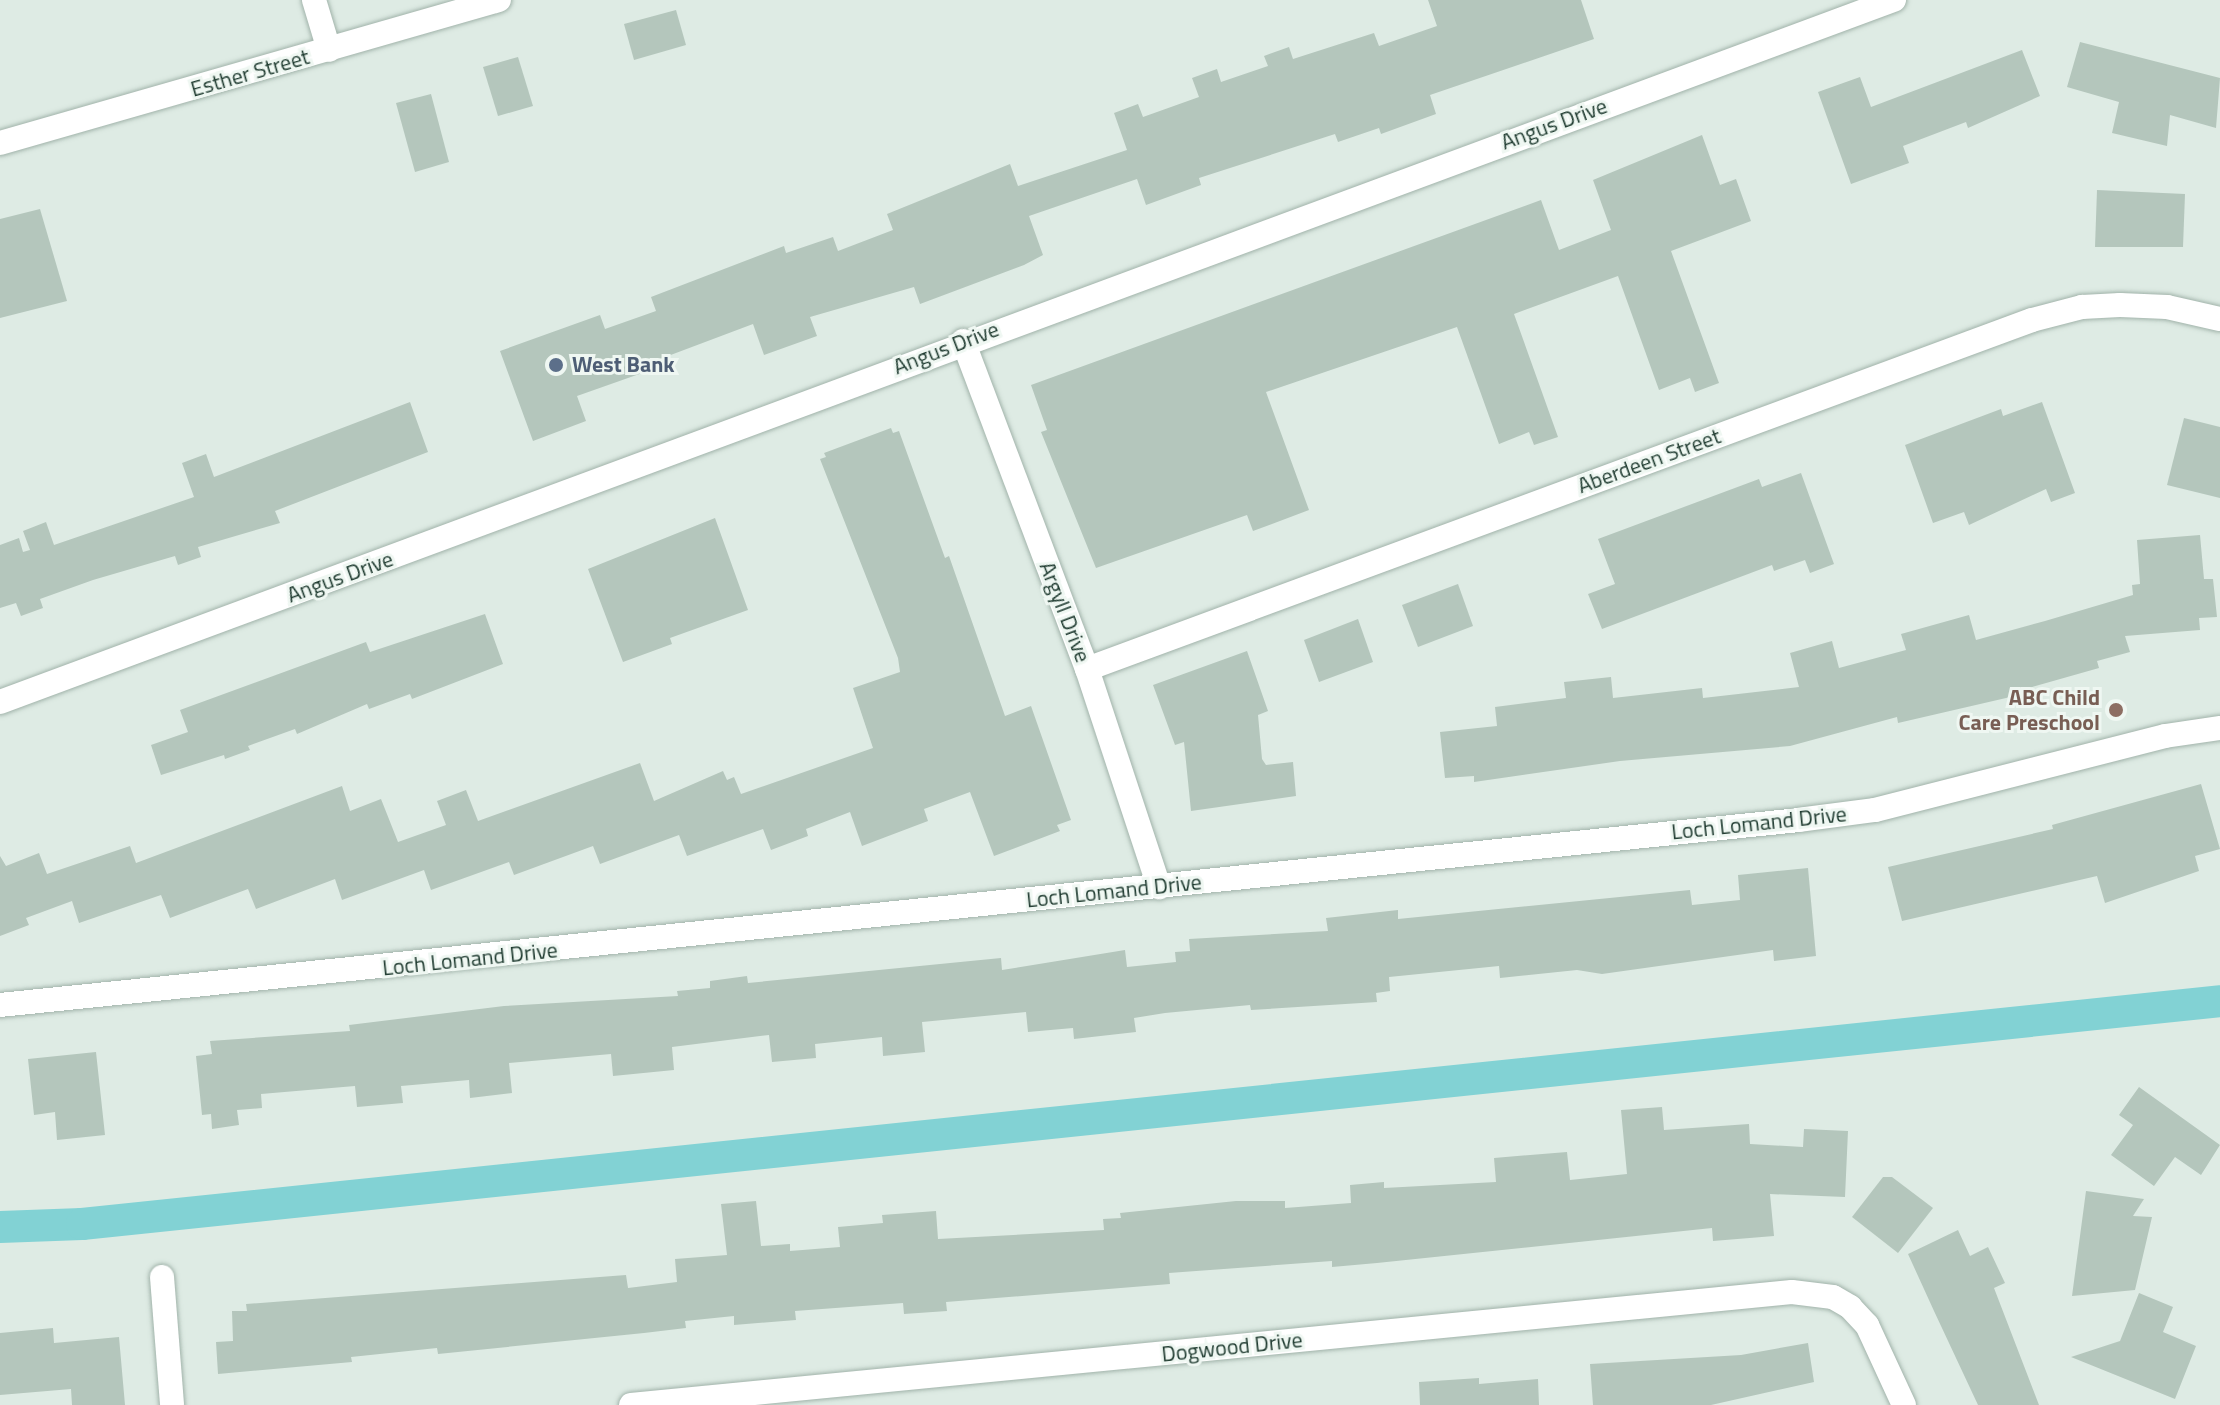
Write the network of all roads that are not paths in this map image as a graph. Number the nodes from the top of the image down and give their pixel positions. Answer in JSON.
{"nodes":[{"id":1,"x":314,"y":0,"type":"edge"},
{"id":2,"x":499,"y":0,"type":"edge"},
{"id":3,"x":1894,"y":0,"type":"edge"},
{"id":4,"x":329,"y":50,"type":"junction"},
{"id":5,"x":0,"y":143,"type":"edge"},
{"id":6,"x":2220,"y":319,"type":"edge"},
{"id":7,"x":963,"y":341,"type":"junction"},
{"id":8,"x":1087,"y":669,"type":"junction"},
{"id":9,"x":0,"y":702,"type":"edge"},
{"id":10,"x":2220,"y":728,"type":"edge"},
{"id":11,"x":1159,"y":887,"type":"junction"},
{"id":12,"x":0,"y":1005,"type":"edge"},
{"id":13,"x":162,"y":1277,"type":"dead end"},
{"id":14,"x":172,"y":1405,"type":"edge"},
{"id":15,"x":631,"y":1405,"type":"edge"},
{"id":16,"x":1904,"y":1405,"type":"edge"}],
"edges":[{"from":1,"to":4,"type":"street"},
{"from":2,"to":4,"type":"street","name":"Esther Street"},
{"from":3,"to":7,"type":"street","name":"Angus Drive"},
{"from":4,"to":5,"type":"street","name":"Esther Street"},
{"from":6,"to":8,"type":"street","name":"Aberdeen Street"},
{"from":7,"to":8,"type":"street","name":"Argyll Drive"},
{"from":7,"to":9,"type":"street","name":"Angus Drive"},
{"from":8,"to":11,"type":"street","name":"Argyll Drive"},
{"from":10,"to":11,"type":"street","name":"Loch Lomand Drive"},
{"from":11,"to":12,"type":"street","name":"Loch Lomand Drive"},
{"from":13,"to":14,"type":"street"},
{"from":15,"to":16,"type":"street","name":"Dogwood Drive"}]}
